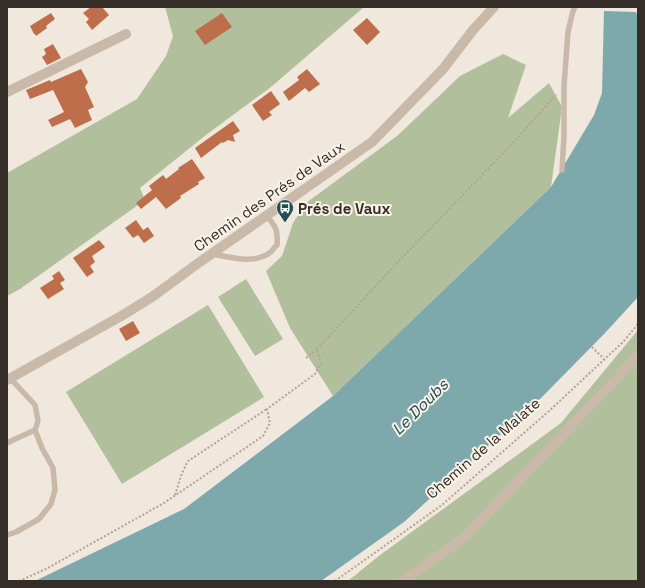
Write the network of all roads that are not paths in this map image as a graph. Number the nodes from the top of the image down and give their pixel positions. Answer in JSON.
{"nodes":[{"id":1,"x":494,"y":7,"type":"edge"},
{"id":2,"x":575,"y":7,"type":"edge"},
{"id":3,"x":126,"y":34,"type":"dead end"},
{"id":4,"x":7,"y":92,"type":"edge"},
{"id":5,"x":562,"y":170,"type":"dead end"},
{"id":6,"x":267,"y":216,"type":"junction"},
{"id":7,"x":212,"y":254,"type":"junction"},
{"id":8,"x":638,"y":356,"type":"edge"},
{"id":9,"x":9,"y":379,"type":"edge"},
{"id":10,"x":35,"y":430,"type":"junction"},
{"id":11,"x":7,"y":443,"type":"edge"},
{"id":12,"x":7,"y":535,"type":"edge"},
{"id":13,"x":403,"y":581,"type":"edge"}],
"edges":[{"from":1,"to":6,"type":"street","name":"Chemin des Prés de Vaux"},
{"from":2,"to":5,"type":"lane"},
{"from":3,"to":4,"type":"street"},
{"from":6,"to":7,"type":"street","name":"Chemin des Prés de Vaux"},
{"from":6,"to":7,"type":"lane"},
{"from":7,"to":9,"type":"street","name":"Chemin des Prés de Vaux"},
{"from":8,"to":13,"type":"street"},
{"from":9,"to":10,"type":"lane"},
{"from":10,"to":11,"type":"lane"},
{"from":10,"to":12,"type":"lane"}]}
